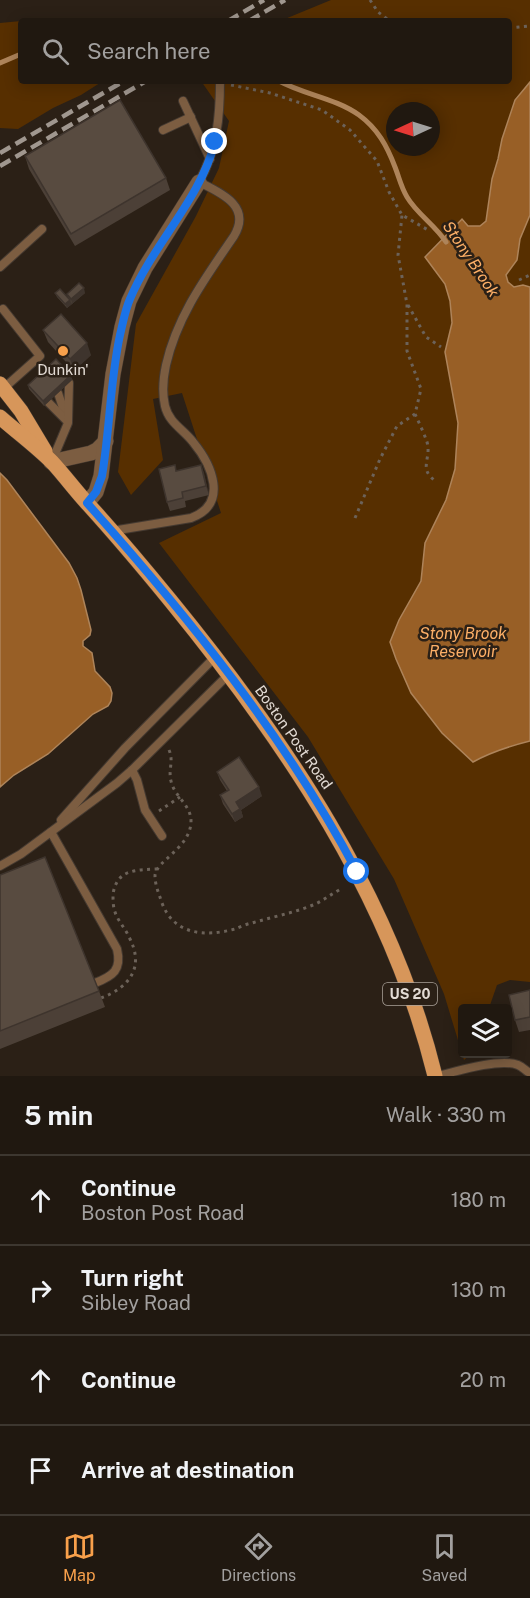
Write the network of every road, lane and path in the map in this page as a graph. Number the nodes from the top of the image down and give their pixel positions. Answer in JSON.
{"nodes":[{"id":1,"x":370,"y":0,"type":"edge"},
{"id":2,"x":386,"y":18,"type":"edge"},
{"id":3,"x":530,"y":26,"type":"edge"},
{"id":4,"x":512,"y":28,"type":"edge"},
{"id":5,"x":220,"y":84,"type":"edge"},
{"id":6,"x":229,"y":84,"type":"edge"},
{"id":7,"x":183,"y":101,"type":"dead end"},
{"id":8,"x":191,"y":117,"type":"junction"},
{"id":9,"x":163,"y":130,"type":"dead end"},
{"id":10,"x":210,"y":159,"type":"junction"},
{"id":11,"x":200,"y":182,"type":"junction"},
{"id":12,"x":402,"y":215,"type":"junction"},
{"id":13,"x":42,"y":229,"type":"dead end"},
{"id":14,"x":428,"y":230,"type":"dead end"},
{"id":15,"x":0,"y":267,"type":"edge"},
{"id":16,"x":530,"y":275,"type":"edge"},
{"id":17,"x":519,"y":280,"type":"dead end"},
{"id":18,"x":407,"y":304,"type":"junction"},
{"id":19,"x":3,"y":309,"type":"dead end"},
{"id":20,"x":441,"y":347,"type":"dead end"},
{"id":21,"x":69,"y":383,"type":"edge"},
{"id":22,"x":2,"y":386,"type":"edge"},
{"id":23,"x":57,"y":393,"type":"edge"},
{"id":24,"x":48,"y":402,"type":"edge"},
{"id":25,"x":415,"y":414,"type":"junction"},
{"id":26,"x":0,"y":417,"type":"edge"},
{"id":27,"x":68,"y":423,"type":"junction"},
{"id":28,"x":106,"y":441,"type":"junction"},
{"id":29,"x":51,"y":462,"type":"junction"},
{"id":30,"x":437,"y":482,"type":"dead end"},
{"id":31,"x":87,"y":503,"type":"junction"},
{"id":32,"x":355,"y":518,"type":"dead end"},
{"id":33,"x":112,"y":531,"type":"junction"},
{"id":34,"x":215,"y":657,"type":"junction"},
{"id":35,"x":228,"y":675,"type":"junction"},
{"id":36,"x":169,"y":749,"type":"dead end"},
{"id":37,"x":132,"y":770,"type":"junction"},
{"id":38,"x":180,"y":797,"type":"junction"},
{"id":39,"x":150,"y":818,"type":"junction"},
{"id":40,"x":51,"y":832,"type":"junction"},
{"id":41,"x":162,"y":836,"type":"dead end"},
{"id":42,"x":0,"y":866,"type":"edge"},
{"id":43,"x":156,"y":869,"type":"junction"},
{"id":44,"x":340,"y":889,"type":"dead end"},
{"id":45,"x":95,"y":983,"type":"edge"},
{"id":46,"x":101,"y":998,"type":"edge"},
{"id":47,"x":530,"y":1073,"type":"edge"},
{"id":48,"x":436,"y":1076,"type":"edge"}],
"edges":[{"from":1,"to":2,"type":"path"},
{"from":3,"to":4,"type":"path"},
{"from":5,"to":10,"type":"lane"},
{"from":6,"to":12,"type":"path"},
{"from":7,"to":8,"type":"lane"},
{"from":8,"to":9,"type":"lane"},
{"from":8,"to":10,"type":"lane"},
{"from":10,"to":11,"type":"lane"},
{"from":11,"to":28,"type":"street"},
{"from":11,"to":33,"type":"lane"},
{"from":12,"to":14,"type":"path"},
{"from":12,"to":18,"type":"path"},
{"from":13,"to":15,"type":"lane"},
{"from":16,"to":17,"type":"path"},
{"from":18,"to":20,"type":"path"},
{"from":18,"to":25,"type":"path"},
{"from":19,"to":22,"type":"lane"},
{"from":21,"to":27,"type":"lane"},
{"from":22,"to":29,"type":"main road","name":"Boston Post Road","number":"US 20"},
{"from":23,"to":27,"type":"lane"},
{"from":24,"to":27,"type":"lane"},
{"from":25,"to":30,"type":"path"},
{"from":25,"to":32,"type":"path"},
{"from":26,"to":29,"type":"main road","name":"Boston Post Road","number":"US 20"},
{"from":27,"to":29,"type":"lane"},
{"from":28,"to":29,"type":"street"},
{"from":28,"to":31,"type":"street"},
{"from":29,"to":31,"type":"main road","name":"Boston Post Road","number":"US 20"},
{"from":31,"to":33,"type":"main road","name":"Boston Post Road","number":"US 20"},
{"from":33,"to":34,"type":"main road","name":"Boston Post Road","number":"US 20"},
{"from":34,"to":35,"type":"main road","name":"Boston Post Road","number":"US 20"},
{"from":34,"to":40,"type":"lane"},
{"from":35,"to":37,"type":"lane"},
{"from":35,"to":48,"type":"main road","name":"Boston Post Road","number":"US 20"},
{"from":36,"to":38,"type":"path"},
{"from":37,"to":39,"type":"lane"},
{"from":37,"to":40,"type":"lane"},
{"from":38,"to":39,"type":"path"},
{"from":38,"to":43,"type":"path"},
{"from":39,"to":41,"type":"lane"},
{"from":40,"to":42,"type":"lane"},
{"from":40,"to":45,"type":"lane"},
{"from":43,"to":44,"type":"path"},
{"from":43,"to":46,"type":"path"},
{"from":47,"to":48,"type":"lane"}]}
